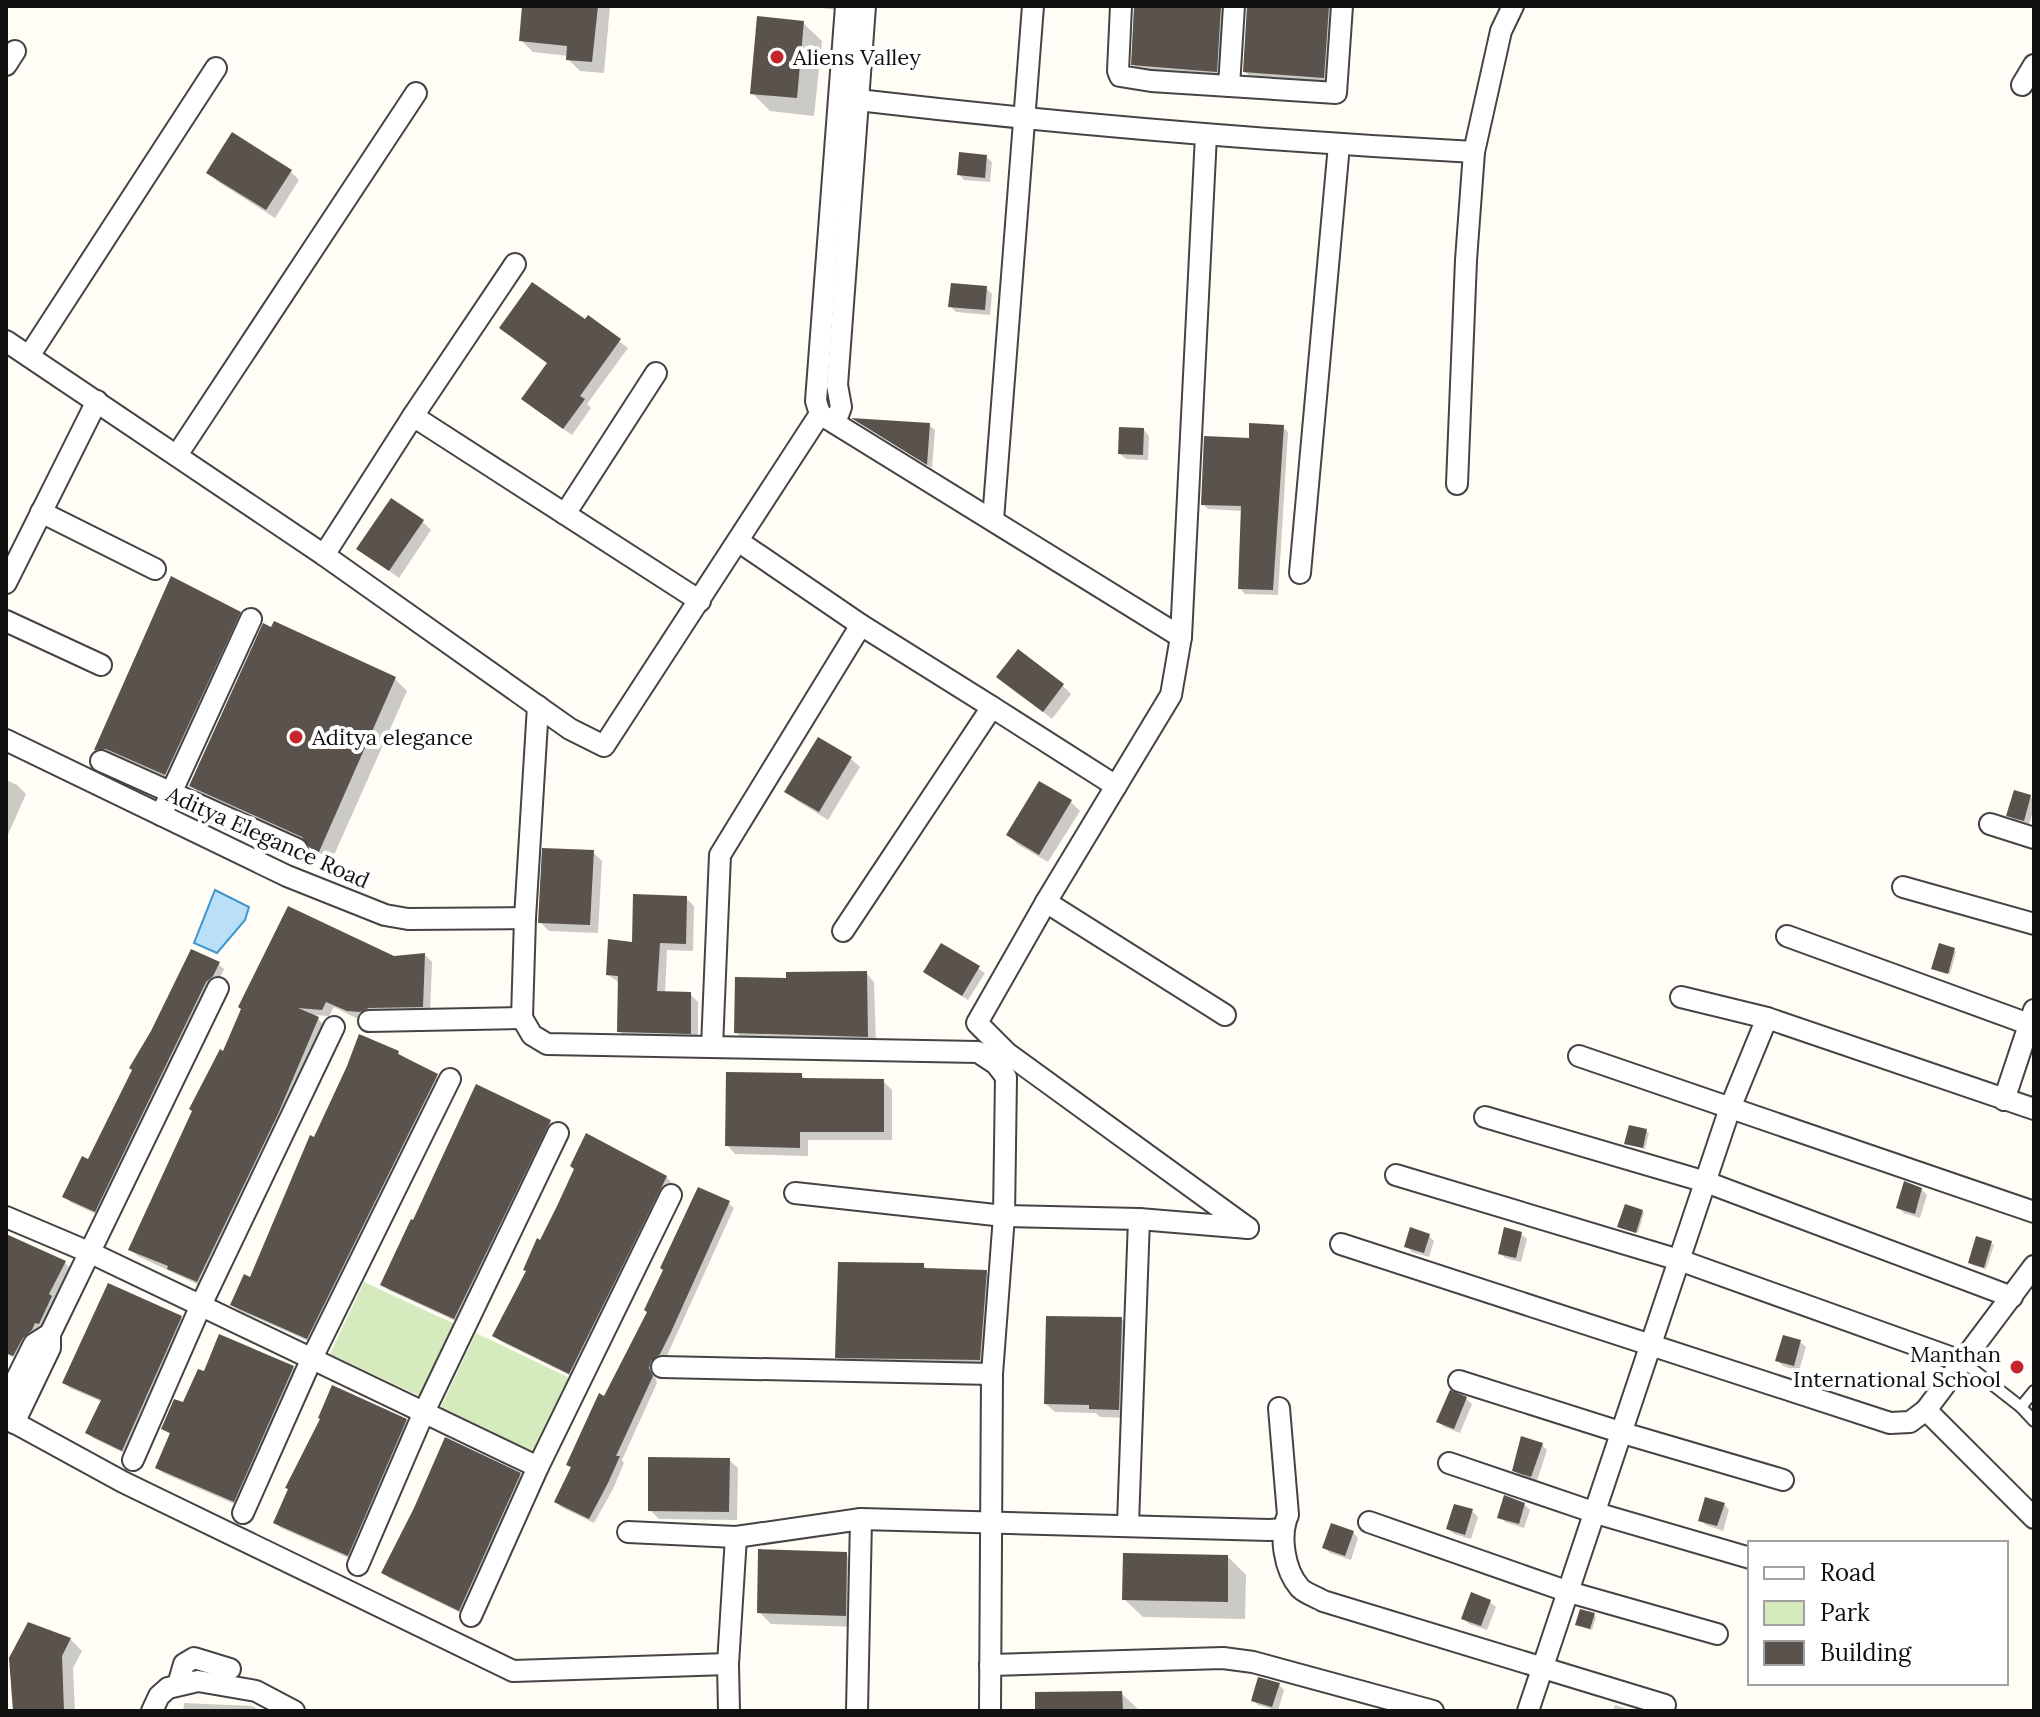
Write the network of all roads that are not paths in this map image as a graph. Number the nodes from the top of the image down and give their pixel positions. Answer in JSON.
{"nodes":[{"id":1,"x":846,"y":6,"type":"edge"},
{"id":2,"x":865,"y":6,"type":"edge"},
{"id":3,"x":1033,"y":6,"type":"edge"},
{"id":4,"x":1121,"y":6,"type":"edge"},
{"id":5,"x":1234,"y":6,"type":"edge"},
{"id":6,"x":1342,"y":6,"type":"edge"},
{"id":7,"x":1513,"y":6,"type":"edge"},
{"id":8,"x":2034,"y":65,"type":"edge"},
{"id":9,"x":216,"y":68,"type":"dead end"},
{"id":10,"x":2022,"y":85,"type":"dead end"},
{"id":11,"x":1229,"y":86,"type":"junction"},
{"id":12,"x":416,"y":93,"type":"dead end"},
{"id":13,"x":858,"y":100,"type":"junction"},
{"id":14,"x":1026,"y":120,"type":"junction"},
{"id":15,"x":1206,"y":135,"type":"junction"},
{"id":16,"x":1339,"y":145,"type":"junction"},
{"id":17,"x":1474,"y":152,"type":"junction"},
{"id":18,"x":515,"y":264,"type":"dead end"},
{"id":19,"x":6,"y":342,"type":"edge"},
{"id":20,"x":29,"y":356,"type":"junction"},
{"id":21,"x":656,"y":373,"type":"dead end"},
{"id":22,"x":828,"y":386,"type":"junction"},
{"id":23,"x":97,"y":401,"type":"junction"},
{"id":24,"x":413,"y":416,"type":"junction"},
{"id":25,"x":828,"y":419,"type":"junction"},
{"id":26,"x":177,"y":455,"type":"junction"},
{"id":27,"x":1457,"y":484,"type":"dead end"},
{"id":28,"x":41,"y":512,"type":"junction"},
{"id":29,"x":565,"y":514,"type":"junction"},
{"id":30,"x":993,"y":520,"type":"junction"},
{"id":31,"x":738,"y":541,"type":"junction"},
{"id":32,"x":324,"y":555,"type":"junction"},
{"id":33,"x":155,"y":569,"type":"dead end"},
{"id":34,"x":1300,"y":573,"type":"dead end"},
{"id":35,"x":6,"y":583,"type":"edge"},
{"id":36,"x":700,"y":601,"type":"junction"},
{"id":37,"x":251,"y":619,"type":"dead end"},
{"id":38,"x":6,"y":621,"type":"edge"},
{"id":39,"x":861,"y":625,"type":"junction"},
{"id":40,"x":1181,"y":637,"type":"junction"},
{"id":41,"x":101,"y":665,"type":"dead end"},
{"id":42,"x":538,"y":706,"type":"junction"},
{"id":43,"x":992,"y":707,"type":"junction"},
{"id":44,"x":6,"y":740,"type":"edge"},
{"id":45,"x":101,"y":761,"type":"dead end"},
{"id":46,"x":1116,"y":786,"type":"junction"},
{"id":47,"x":178,"y":796,"type":"junction"},
{"id":48,"x":168,"y":818,"type":"junction"},
{"id":49,"x":1990,"y":824,"type":"dead end"},
{"id":50,"x":2034,"y":838,"type":"edge"},
{"id":51,"x":297,"y":849,"type":"dead end"},
{"id":52,"x":1903,"y":887,"type":"dead end"},
{"id":53,"x":1046,"y":902,"type":"junction"},
{"id":54,"x":525,"y":918,"type":"junction"},
{"id":55,"x":2034,"y":924,"type":"edge"},
{"id":56,"x":843,"y":931,"type":"dead end"},
{"id":57,"x":1787,"y":936,"type":"dead end"},
{"id":58,"x":218,"y":988,"type":"dead end"},
{"id":59,"x":1681,"y":997,"type":"dead end"},
{"id":60,"x":1225,"y":1015,"type":"dead end"},
{"id":61,"x":522,"y":1018,"type":"junction"},
{"id":62,"x":1767,"y":1018,"type":"junction"},
{"id":63,"x":2032,"y":1020,"type":"edge"},
{"id":64,"x":369,"y":1021,"type":"dead end"},
{"id":65,"x":334,"y":1027,"type":"dead end"},
{"id":66,"x":712,"y":1047,"type":"junction"},
{"id":67,"x":1579,"y":1056,"type":"dead end"},
{"id":68,"x":450,"y":1079,"type":"dead end"},
{"id":69,"x":2004,"y":1100,"type":"junction"},
{"id":70,"x":1730,"y":1108,"type":"junction"},
{"id":71,"x":2034,"y":1109,"type":"edge"},
{"id":72,"x":1485,"y":1117,"type":"dead end"},
{"id":73,"x":558,"y":1133,"type":"dead end"},
{"id":74,"x":1396,"y":1175,"type":"dead end"},
{"id":75,"x":1706,"y":1182,"type":"junction"},
{"id":76,"x":795,"y":1193,"type":"dead end"},
{"id":77,"x":671,"y":1195,"type":"dead end"},
{"id":78,"x":2034,"y":1212,"type":"edge"},
{"id":79,"x":1004,"y":1216,"type":"junction"},
{"id":80,"x":6,"y":1217,"type":"edge"},
{"id":81,"x":1139,"y":1219,"type":"junction"},
{"id":82,"x":1341,"y":1244,"type":"dead end"},
{"id":83,"x":91,"y":1253,"type":"junction"},
{"id":84,"x":1679,"y":1260,"type":"junction"},
{"id":85,"x":2034,"y":1266,"type":"edge"},
{"id":86,"x":2012,"y":1297,"type":"junction"},
{"id":87,"x":201,"y":1305,"type":"junction"},
{"id":88,"x":50,"y":1334,"type":"junction"},
{"id":89,"x":1652,"y":1345,"type":"junction"},
{"id":90,"x":312,"y":1358,"type":"junction"},
{"id":91,"x":1961,"y":1361,"type":"junction"},
{"id":92,"x":662,"y":1367,"type":"dead end"},
{"id":93,"x":992,"y":1374,"type":"junction"},
{"id":94,"x":1459,"y":1381,"type":"dead end"},
{"id":95,"x":2034,"y":1391,"type":"edge"},
{"id":96,"x":6,"y":1400,"type":"edge"},
{"id":97,"x":2034,"y":1406,"type":"edge"},
{"id":98,"x":2021,"y":1407,"type":"junction"},
{"id":99,"x":1279,"y":1408,"type":"dead end"},
{"id":100,"x":1926,"y":1410,"type":"junction"},
{"id":101,"x":424,"y":1412,"type":"junction"},
{"id":102,"x":10,"y":1420,"type":"edge"},
{"id":103,"x":2034,"y":1421,"type":"edge"},
{"id":104,"x":1623,"y":1433,"type":"junction"},
{"id":105,"x":133,"y":1460,"type":"dead end"},
{"id":106,"x":1449,"y":1463,"type":"dead end"},
{"id":107,"x":538,"y":1467,"type":"junction"},
{"id":108,"x":1783,"y":1480,"type":"dead end"},
{"id":109,"x":243,"y":1513,"type":"dead end"},
{"id":110,"x":1596,"y":1513,"type":"junction"},
{"id":111,"x":2034,"y":1518,"type":"edge"},
{"id":112,"x":861,"y":1519,"type":"junction"},
{"id":113,"x":991,"y":1522,"type":"junction"},
{"id":114,"x":1369,"y":1522,"type":"dead end"},
{"id":115,"x":1128,"y":1524,"type":"junction"},
{"id":116,"x":1282,"y":1529,"type":"junction"},
{"id":117,"x":628,"y":1532,"type":"dead end"},
{"id":118,"x":736,"y":1537,"type":"junction"},
{"id":119,"x":1748,"y":1557,"type":"edge"},
{"id":120,"x":358,"y":1565,"type":"dead end"},
{"id":121,"x":1569,"y":1592,"type":"junction"},
{"id":122,"x":471,"y":1616,"type":"dead end"},
{"id":123,"x":1717,"y":1634,"type":"dead end"},
{"id":124,"x":728,"y":1664,"type":"junction"},
{"id":125,"x":990,"y":1665,"type":"junction"},
{"id":126,"x":1543,"y":1668,"type":"junction"},
{"id":127,"x":230,"y":1669,"type":"dead end"},
{"id":128,"x":178,"y":1685,"type":"junction"},
{"id":129,"x":1665,"y":1705,"type":"dead end"},
{"id":130,"x":152,"y":1711,"type":"edge"},
{"id":131,"x":294,"y":1711,"type":"edge"},
{"id":132,"x":729,"y":1711,"type":"edge"},
{"id":133,"x":857,"y":1711,"type":"edge"},
{"id":134,"x":990,"y":1711,"type":"edge"},
{"id":135,"x":1433,"y":1711,"type":"edge"},
{"id":136,"x":1528,"y":1711,"type":"edge"}],
"edges":[{"from":1,"to":22,"type":"street"},
{"from":2,"to":13,"type":"street"},
{"from":3,"to":14,"type":"street"},
{"from":4,"to":11,"type":"street"},
{"from":5,"to":11,"type":"street"},
{"from":6,"to":11,"type":"street"},
{"from":7,"to":17,"type":"street"},
{"from":8,"to":10,"type":"street"},
{"from":9,"to":20,"type":"street"},
{"from":12,"to":26,"type":"street"},
{"from":13,"to":14,"type":"street"},
{"from":13,"to":22,"type":"street"},
{"from":14,"to":15,"type":"street"},
{"from":14,"to":30,"type":"street"},
{"from":15,"to":16,"type":"street"},
{"from":15,"to":40,"type":"street"},
{"from":16,"to":17,"type":"street"},
{"from":16,"to":34,"type":"street"},
{"from":17,"to":27,"type":"street"},
{"from":18,"to":24,"type":"street"},
{"from":19,"to":20,"type":"street"},
{"from":20,"to":23,"type":"street"},
{"from":21,"to":29,"type":"street"},
{"from":22,"to":25,"type":"street"},
{"from":23,"to":26,"type":"street"},
{"from":23,"to":28,"type":"street"},
{"from":24,"to":29,"type":"street"},
{"from":24,"to":32,"type":"street"},
{"from":25,"to":30,"type":"street"},
{"from":25,"to":31,"type":"street"},
{"from":26,"to":32,"type":"street"},
{"from":28,"to":33,"type":"street"},
{"from":28,"to":35,"type":"street"},
{"from":29,"to":36,"type":"street"},
{"from":30,"to":40,"type":"street"},
{"from":31,"to":36,"type":"street"},
{"from":31,"to":39,"type":"street"},
{"from":32,"to":42,"type":"street"},
{"from":36,"to":42,"type":"street"},
{"from":37,"to":47,"type":"street"},
{"from":38,"to":41,"type":"street"},
{"from":39,"to":43,"type":"street"},
{"from":39,"to":66,"type":"street"},
{"from":40,"to":46,"type":"street"},
{"from":42,"to":54,"type":"street"},
{"from":43,"to":46,"type":"street"},
{"from":43,"to":56,"type":"street"},
{"from":44,"to":48,"type":"street","name":"Aditya Elegance Road"},
{"from":45,"to":47,"type":"street"},
{"from":46,"to":53,"type":"street"},
{"from":47,"to":48,"type":"street"},
{"from":47,"to":51,"type":"street"},
{"from":48,"to":54,"type":"street","name":"Aditya Elegance Road"},
{"from":49,"to":50,"type":"street"},
{"from":52,"to":55,"type":"street"},
{"from":53,"to":60,"type":"street"},
{"from":53,"to":81,"type":"street"},
{"from":54,"to":61,"type":"street"},
{"from":57,"to":63,"type":"street"},
{"from":58,"to":83,"type":"street"},
{"from":59,"to":62,"type":"street"},
{"from":61,"to":64,"type":"street"},
{"from":61,"to":66,"type":"street"},
{"from":62,"to":69,"type":"street"},
{"from":62,"to":70,"type":"street"},
{"from":63,"to":69,"type":"street"},
{"from":65,"to":87,"type":"street"},
{"from":66,"to":79,"type":"street"},
{"from":67,"to":70,"type":"street"},
{"from":68,"to":90,"type":"street"},
{"from":69,"to":71,"type":"street"},
{"from":70,"to":75,"type":"street"},
{"from":70,"to":78,"type":"street"},
{"from":72,"to":75,"type":"street"},
{"from":73,"to":101,"type":"street"},
{"from":74,"to":84,"type":"street"},
{"from":75,"to":84,"type":"street"},
{"from":75,"to":86,"type":"street"},
{"from":76,"to":79,"type":"street"},
{"from":77,"to":107,"type":"street"},
{"from":79,"to":81,"type":"street"},
{"from":79,"to":93,"type":"street"},
{"from":80,"to":83,"type":"street"},
{"from":81,"to":115,"type":"street"},
{"from":82,"to":89,"type":"street"},
{"from":83,"to":87,"type":"street"},
{"from":83,"to":88,"type":"street"},
{"from":84,"to":89,"type":"street"},
{"from":84,"to":91,"type":"street"},
{"from":85,"to":86,"type":"street"},
{"from":86,"to":91,"type":"street"},
{"from":87,"to":90,"type":"street"},
{"from":87,"to":105,"type":"street"},
{"from":88,"to":96,"type":"street"},
{"from":88,"to":102,"type":"street"},
{"from":89,"to":100,"type":"street"},
{"from":89,"to":104,"type":"street"},
{"from":90,"to":101,"type":"street"},
{"from":90,"to":109,"type":"street"},
{"from":91,"to":98,"type":"lane"},
{"from":91,"to":100,"type":"street"},
{"from":92,"to":93,"type":"street"},
{"from":93,"to":113,"type":"street"},
{"from":94,"to":104,"type":"street"},
{"from":95,"to":98,"type":"lane"},
{"from":97,"to":98,"type":"lane"},
{"from":98,"to":103,"type":"lane"},
{"from":99,"to":116,"type":"street"},
{"from":100,"to":111,"type":"street"},
{"from":101,"to":107,"type":"street"},
{"from":101,"to":120,"type":"street"},
{"from":102,"to":124,"type":"street"},
{"from":104,"to":108,"type":"street"},
{"from":104,"to":110,"type":"street"},
{"from":106,"to":110,"type":"street"},
{"from":107,"to":122,"type":"street"},
{"from":110,"to":119,"type":"street"},
{"from":110,"to":121,"type":"street"},
{"from":112,"to":113,"type":"street"},
{"from":112,"to":118,"type":"street"},
{"from":112,"to":133,"type":"street"},
{"from":113,"to":115,"type":"street"},
{"from":113,"to":125,"type":"street"},
{"from":114,"to":121,"type":"street"},
{"from":115,"to":116,"type":"street"},
{"from":116,"to":126,"type":"street"},
{"from":117,"to":118,"type":"street"},
{"from":118,"to":124,"type":"street"},
{"from":121,"to":123,"type":"street"},
{"from":121,"to":126,"type":"street"},
{"from":124,"to":132,"type":"street"},
{"from":125,"to":134,"type":"street"},
{"from":125,"to":135,"type":"street"},
{"from":126,"to":129,"type":"street"},
{"from":126,"to":136,"type":"street"},
{"from":127,"to":128,"type":"street"},
{"from":128,"to":130,"type":"street"},
{"from":128,"to":131,"type":"street"}]}
